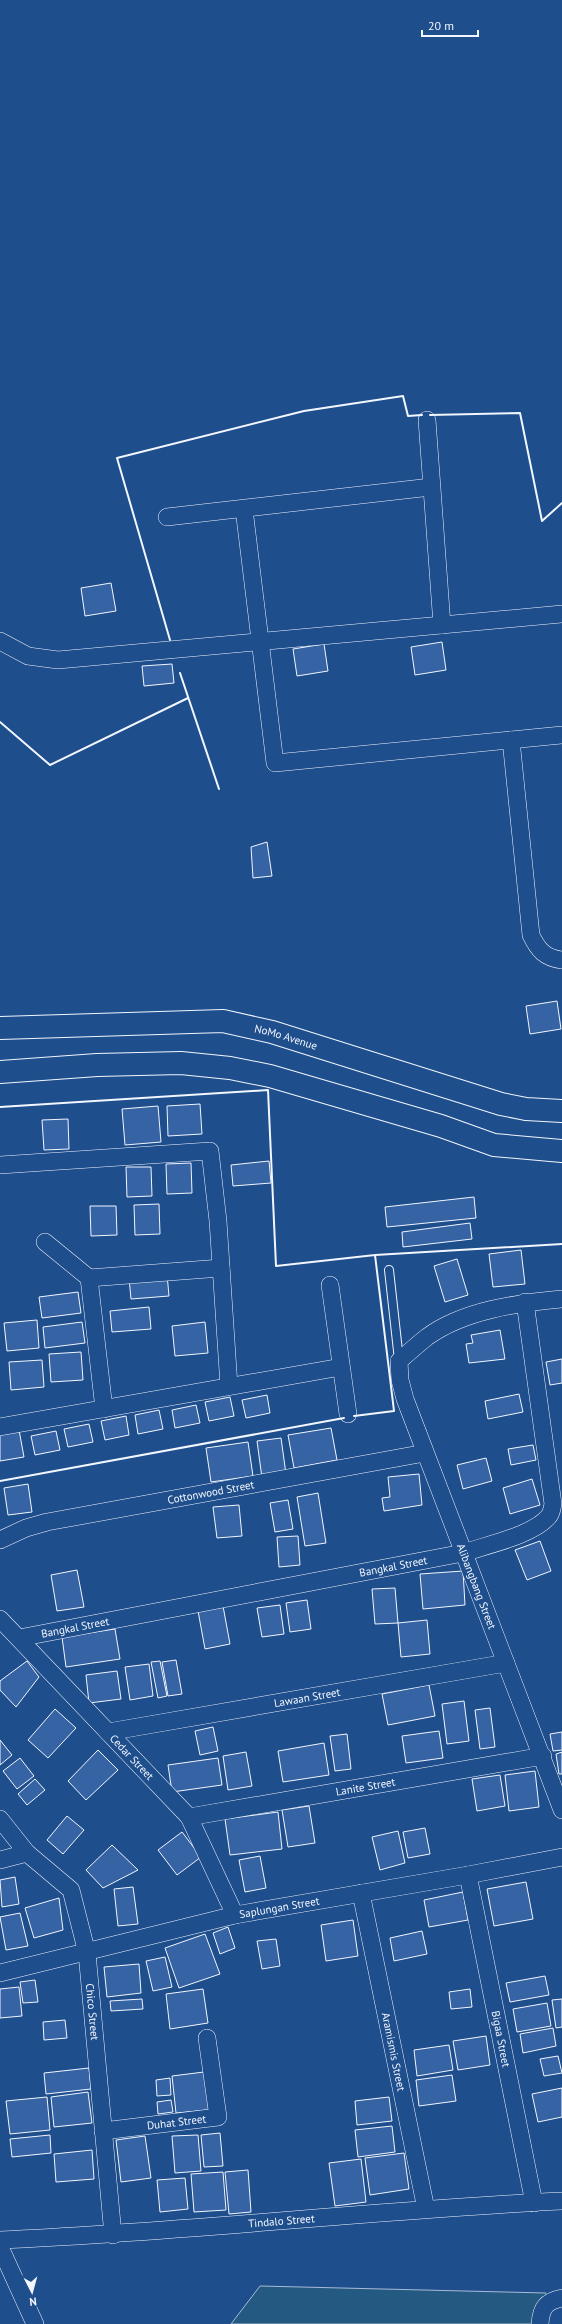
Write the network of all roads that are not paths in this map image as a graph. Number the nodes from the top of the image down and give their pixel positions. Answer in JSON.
{"nodes":[{"id":1,"x":427,"y":420,"type":"dead end"},
{"id":2,"x":431,"y":487,"type":"junction"},
{"id":3,"x":244,"y":509,"type":"junction"},
{"id":4,"x":167,"y":517,"type":"dead end"},
{"id":5,"x":562,"y":614,"type":"edge"},
{"id":6,"x":442,"y":625,"type":"junction"},
{"id":7,"x":0,"y":641,"type":"edge"},
{"id":8,"x":260,"y":642,"type":"junction"},
{"id":9,"x":562,"y":735,"type":"edge"},
{"id":10,"x":511,"y":740,"type":"junction"},
{"id":11,"x":562,"y":960,"type":"edge"},
{"id":12,"x":0,"y":1028,"type":"edge"},
{"id":13,"x":0,"y":1072,"type":"edge"},
{"id":14,"x":562,"y":1111,"type":"edge"},
{"id":15,"x":562,"y":1151,"type":"edge"},
{"id":16,"x":0,"y":1165,"type":"edge"},
{"id":17,"x":45,"y":1242,"type":"dead end"},
{"id":18,"x":221,"y":1268,"type":"junction"},
{"id":19,"x":390,"y":1270,"type":"dead end"},
{"id":20,"x":89,"y":1278,"type":"junction"},
{"id":21,"x":330,"y":1284,"type":"dead end"},
{"id":22,"x":562,"y":1299,"type":"edge"},
{"id":23,"x":526,"y":1302,"type":"junction"},
{"id":24,"x":399,"y":1361,"type":"junction"},
{"id":25,"x":341,"y":1367,"type":"junction"},
{"id":26,"x":229,"y":1386,"type":"junction"},
{"id":27,"x":104,"y":1409,"type":"junction"},
{"id":28,"x":348,"y":1414,"type":"dead end"},
{"id":29,"x":0,"y":1427,"type":"edge"},
{"id":30,"x":425,"y":1453,"type":"junction"},
{"id":31,"x":0,"y":1540,"type":"edge"},
{"id":32,"x":463,"y":1553,"type":"junction"},
{"id":33,"x":0,"y":1619,"type":"edge"},
{"id":34,"x":19,"y":1638,"type":"junction"},
{"id":35,"x":506,"y":1663,"type":"junction"},
{"id":36,"x":108,"y":1732,"type":"junction"},
{"id":37,"x":543,"y":1756,"type":"junction"},
{"id":38,"x":562,"y":1810,"type":"edge"},
{"id":39,"x":189,"y":1817,"type":"junction"},
{"id":40,"x":0,"y":1819,"type":"edge"},
{"id":41,"x":27,"y":1853,"type":"junction"},
{"id":42,"x":562,"y":1857,"type":"edge"},
{"id":43,"x":0,"y":1860,"type":"edge"},
{"id":44,"x":468,"y":1875,"type":"junction"},
{"id":45,"x":361,"y":1894,"type":"junction"},
{"id":46,"x":235,"y":1915,"type":"junction"},
{"id":47,"x":86,"y":1953,"type":"junction"},
{"id":48,"x":0,"y":1973,"type":"edge"},
{"id":49,"x":207,"y":2038,"type":"dead end"},
{"id":50,"x":103,"y":2131,"type":"junction"},
{"id":51,"x":562,"y":2201,"type":"edge"},
{"id":52,"x":534,"y":2202,"type":"junction"},
{"id":53,"x":426,"y":2209,"type":"junction"},
{"id":54,"x":113,"y":2236,"type":"junction"},
{"id":55,"x":0,"y":2240,"type":"edge"},
{"id":56,"x":0,"y":2247,"type":"edge"},
{"id":57,"x":562,"y":2298,"type":"edge"},
{"id":58,"x":35,"y":2324,"type":"edge"},
{"id":59,"x":540,"y":2324,"type":"edge"}],
"edges":[{"from":1,"to":2,"type":"street"},
{"from":2,"to":3,"type":"street"},
{"from":2,"to":6,"type":"street"},
{"from":3,"to":4,"type":"street"},
{"from":3,"to":8,"type":"street"},
{"from":5,"to":6,"type":"street"},
{"from":6,"to":8,"type":"street"},
{"from":7,"to":8,"type":"street"},
{"from":8,"to":10,"type":"street"},
{"from":9,"to":10,"type":"street"},
{"from":10,"to":11,"type":"street"},
{"from":12,"to":14,"type":"main road","name":"NoMo Avenue"},
{"from":13,"to":15,"type":"main road"},
{"from":16,"to":18,"type":"street"},
{"from":17,"to":20,"type":"street"},
{"from":18,"to":20,"type":"street"},
{"from":18,"to":26,"type":"street"},
{"from":19,"to":24,"type":"lane"},
{"from":20,"to":27,"type":"street"},
{"from":21,"to":25,"type":"street"},
{"from":22,"to":23,"type":"street"},
{"from":23,"to":24,"type":"street"},
{"from":23,"to":32,"type":"street","name":"Bangkal Street"},
{"from":24,"to":30,"type":"street","name":"Alibangbang Street"},
{"from":25,"to":26,"type":"street"},
{"from":25,"to":28,"type":"street"},
{"from":26,"to":27,"type":"street"},
{"from":27,"to":29,"type":"street"},
{"from":30,"to":31,"type":"street","name":"Cottonwood Street"},
{"from":30,"to":32,"type":"street","name":"Alibangbang Street"},
{"from":32,"to":34,"type":"street","name":"Bangkal Street"},
{"from":32,"to":35,"type":"street","name":"Alibangbang Street"},
{"from":33,"to":34,"type":"street","name":"Cedar Street"},
{"from":34,"to":36,"type":"street","name":"Cedar Street"},
{"from":35,"to":36,"type":"street","name":"Lawaan Street"},
{"from":35,"to":37,"type":"street","name":"Alibangbang Street"},
{"from":36,"to":39,"type":"street","name":"Cedar Street"},
{"from":37,"to":38,"type":"street","name":"Alibangbang Street"},
{"from":37,"to":39,"type":"street","name":"Lanite Street"},
{"from":39,"to":46,"type":"street","name":"Cedar Street"},
{"from":40,"to":41,"type":"street","name":"Chico Street"},
{"from":41,"to":43,"type":"street"},
{"from":41,"to":47,"type":"street","name":"Chico Street"},
{"from":42,"to":44,"type":"street","name":"Saplungan Street"},
{"from":44,"to":45,"type":"street","name":"Saplungan Street"},
{"from":44,"to":52,"type":"street","name":"Bigaa Street"},
{"from":45,"to":46,"type":"street","name":"Saplungan Street"},
{"from":45,"to":53,"type":"street","name":"Aramismis Street"},
{"from":46,"to":47,"type":"street","name":"Saplungan Street"},
{"from":47,"to":48,"type":"street","name":"Saplungan Street"},
{"from":47,"to":50,"type":"street","name":"Chico Street"},
{"from":49,"to":50,"type":"street","name":"Duhat Street"},
{"from":50,"to":54,"type":"street","name":"Chico Street"},
{"from":51,"to":52,"type":"street","name":"Tindalo Street"},
{"from":52,"to":53,"type":"street","name":"Tindalo Street"},
{"from":53,"to":54,"type":"street","name":"Tindalo Street"},
{"from":54,"to":55,"type":"street","name":"Tindalo Street"},
{"from":56,"to":58,"type":"street"},
{"from":57,"to":59,"type":"street"}]}
